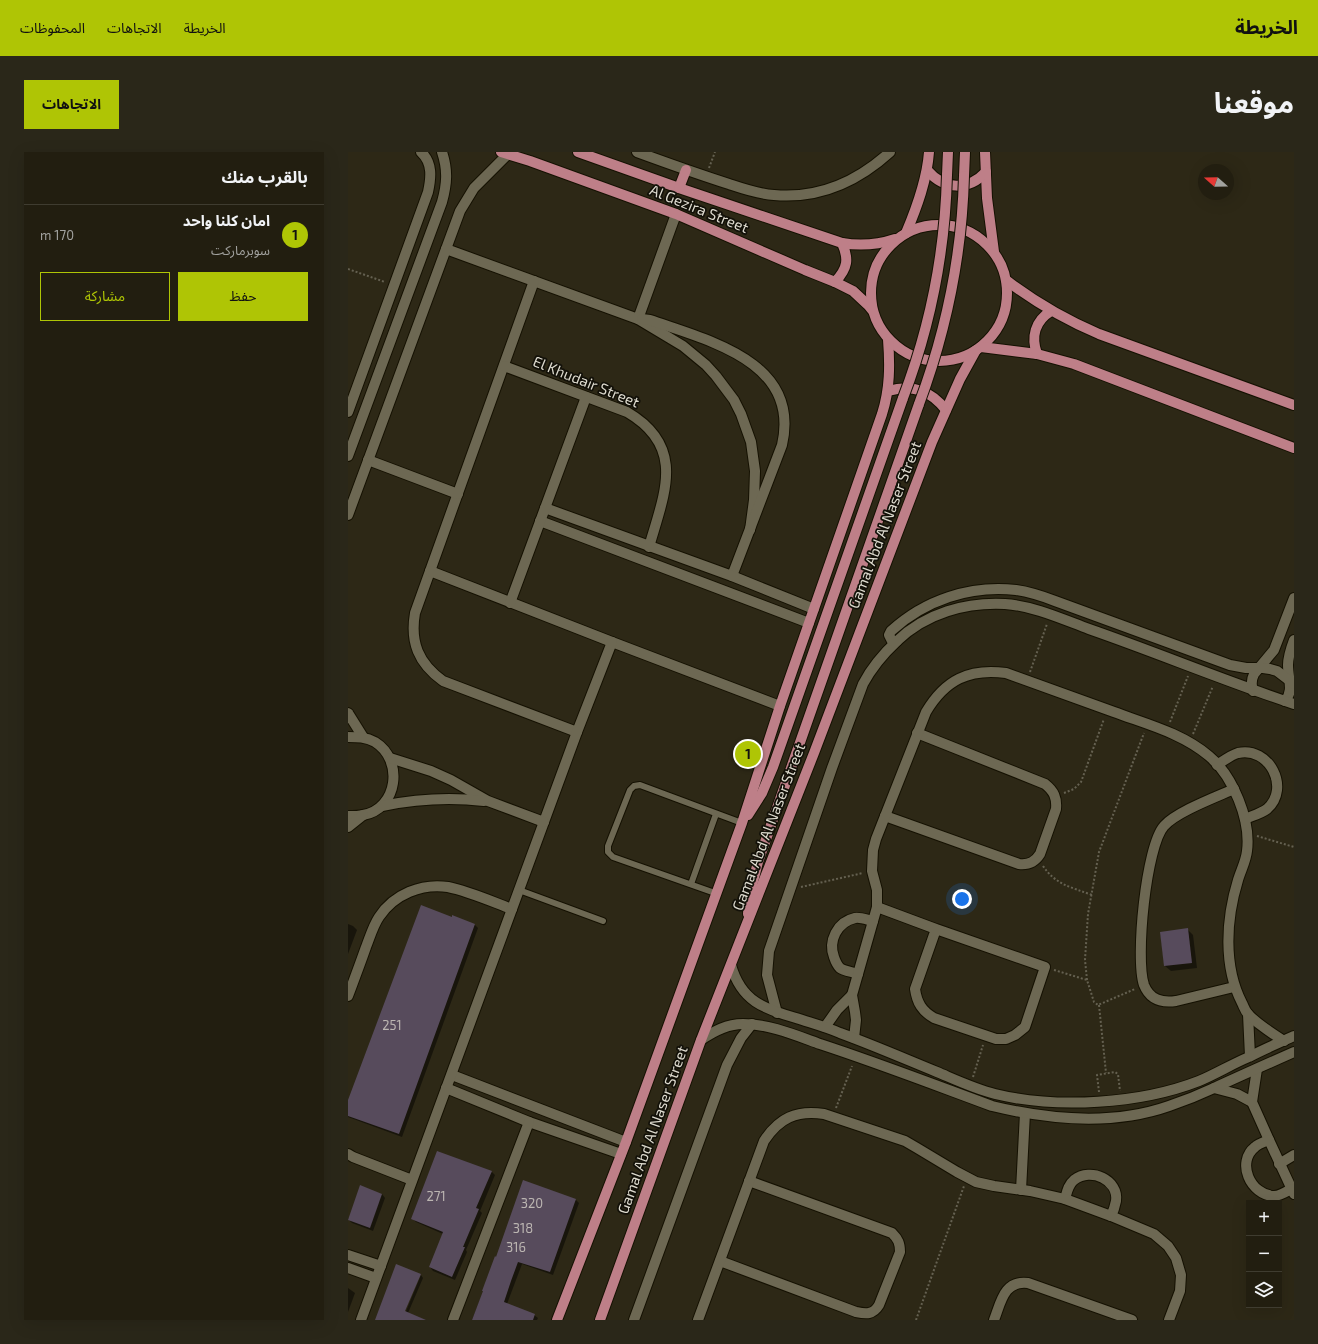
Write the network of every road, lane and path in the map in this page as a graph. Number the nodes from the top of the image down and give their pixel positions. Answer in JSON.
{"nodes":[{"id":1,"x":421,"y":152,"type":"edge"},
{"id":2,"x":442,"y":152,"type":"edge"},
{"id":3,"x":578,"y":152,"type":"edge"},
{"id":4,"x":637,"y":152,"type":"edge"},
{"id":5,"x":715,"y":152,"type":"edge"},
{"id":6,"x":890,"y":152,"type":"edge"},
{"id":7,"x":929,"y":152,"type":"edge"},
{"id":8,"x":948,"y":152,"type":"edge"},
{"id":9,"x":965,"y":152,"type":"edge"},
{"id":10,"x":985,"y":152,"type":"edge"},
{"id":11,"x":505,"y":153,"type":"edge"},
{"id":12,"x":686,"y":170,"type":"junction"},
{"id":13,"x":927,"y":170,"type":"junction"},
{"id":14,"x":986,"y":172,"type":"junction"},
{"id":15,"x":705,"y":177,"type":"junction"},
{"id":16,"x":680,"y":188,"type":"junction"},
{"id":17,"x":676,"y":214,"type":"junction"},
{"id":18,"x":902,"y":236,"type":"junction"},
{"id":19,"x":842,"y":243,"type":"junction"},
{"id":20,"x":446,"y":248,"type":"junction"},
{"id":21,"x":994,"y":252,"type":"junction"},
{"id":22,"x":348,"y":269,"type":"edge"},
{"id":23,"x":1006,"y":280,"type":"junction"},
{"id":24,"x":534,"y":281,"type":"junction"},
{"id":25,"x":836,"y":282,"type":"junction"},
{"id":26,"x":394,"y":286,"type":"junction"},
{"id":27,"x":1051,"y":311,"type":"junction"},
{"id":28,"x":874,"y":314,"type":"junction"},
{"id":29,"x":638,"y":319,"type":"junction"},
{"id":30,"x":888,"y":339,"type":"junction"},
{"id":31,"x":978,"y":348,"type":"junction"},
{"id":32,"x":1037,"y":354,"type":"junction"},
{"id":33,"x":504,"y":366,"type":"junction"},
{"id":34,"x":888,"y":391,"type":"junction"},
{"id":35,"x":924,"y":392,"type":"junction"},
{"id":36,"x":586,"y":397,"type":"junction"},
{"id":37,"x":1294,"y":405,"type":"edge"},
{"id":38,"x":349,"y":408,"type":"edge"},
{"id":39,"x":946,"y":410,"type":"junction"},
{"id":40,"x":365,"y":411,"type":"junction"},
{"id":41,"x":1294,"y":448,"type":"edge"},
{"id":42,"x":348,"y":456,"type":"edge"},
{"id":43,"x":368,"y":460,"type":"junction"},
{"id":44,"x":458,"y":494,"type":"junction"},
{"id":45,"x":545,"y":508,"type":"junction"},
{"id":46,"x":348,"y":515,"type":"edge"},
{"id":47,"x":540,"y":521,"type":"junction"},
{"id":48,"x":750,"y":530,"type":"junction"},
{"id":49,"x":649,"y":547,"type":"junction"},
{"id":50,"x":430,"y":571,"type":"junction"},
{"id":51,"x":732,"y":576,"type":"junction"},
{"id":52,"x":1294,"y":598,"type":"edge"},
{"id":53,"x":510,"y":603,"type":"junction"},
{"id":54,"x":814,"y":610,"type":"junction"},
{"id":55,"x":1051,"y":615,"type":"junction"},
{"id":56,"x":809,"y":623,"type":"junction"},
{"id":57,"x":1294,"y":640,"type":"edge"},
{"id":58,"x":897,"y":641,"type":"junction"},
{"id":59,"x":612,"y":642,"type":"junction"},
{"id":60,"x":1191,"y":667,"type":"junction"},
{"id":61,"x":1260,"y":668,"type":"junction"},
{"id":62,"x":1217,"y":676,"type":"junction"},
{"id":63,"x":1026,"y":681,"type":"junction"},
{"id":64,"x":1292,"y":683,"type":"edge"},
{"id":65,"x":1253,"y":691,"type":"junction"},
{"id":66,"x":1289,"y":703,"type":"edge"},
{"id":67,"x":780,"y":706,"type":"junction"},
{"id":68,"x":1108,"y":710,"type":"junction"},
{"id":69,"x":348,"y":713,"type":"edge"},
{"id":70,"x":1148,"y":724,"type":"junction"},
{"id":71,"x":1167,"y":731,"type":"junction"},
{"id":72,"x":577,"y":732,"type":"junction"},
{"id":73,"x":918,"y":733,"type":"junction"},
{"id":74,"x":348,"y":737,"type":"edge"},
{"id":75,"x":363,"y":737,"type":"junction"},
{"id":76,"x":1189,"y":742,"type":"junction"},
{"id":77,"x":390,"y":758,"type":"junction"},
{"id":78,"x":1216,"y":764,"type":"junction"},
{"id":79,"x":1234,"y":789,"type":"junction"},
{"id":80,"x":1055,"y":794,"type":"junction"},
{"id":81,"x":488,"y":801,"type":"junction"},
{"id":82,"x":382,"y":806,"type":"junction"},
{"id":83,"x":716,"y":814,"type":"junction"},
{"id":84,"x":348,"y":816,"type":"edge"},
{"id":85,"x":363,"y":816,"type":"junction"},
{"id":86,"x":885,"y":816,"type":"junction"},
{"id":87,"x":1245,"y":820,"type":"junction"},
{"id":88,"x":544,"y":822,"type":"junction"},
{"id":89,"x":742,"y":823,"type":"junction"},
{"id":90,"x":348,"y":827,"type":"edge"},
{"id":91,"x":1246,"y":832,"type":"junction"},
{"id":92,"x":1294,"y":848,"type":"edge"},
{"id":93,"x":1040,"y":854,"type":"junction"},
{"id":94,"x":872,"y":871,"type":"junction"},
{"id":95,"x":691,"y":884,"type":"junction"},
{"id":96,"x":789,"y":889,"type":"junction"},
{"id":97,"x":519,"y":890,"type":"junction"},
{"id":98,"x":715,"y":893,"type":"junction"},
{"id":99,"x":1092,"y":895,"type":"junction"},
{"id":100,"x":877,"y":907,"type":"junction"},
{"id":101,"x":512,"y":909,"type":"junction"},
{"id":102,"x":603,"y":921,"type":"dead end"},
{"id":103,"x":873,"y":921,"type":"junction"},
{"id":104,"x":748,"y":922,"type":"junction"},
{"id":105,"x":936,"y":929,"type":"junction"},
{"id":106,"x":731,"y":965,"type":"junction"},
{"id":107,"x":1045,"y":967,"type":"junction"},
{"id":108,"x":858,"y":974,"type":"junction"},
{"id":109,"x":1087,"y":980,"type":"junction"},
{"id":110,"x":1144,"y":985,"type":"junction"},
{"id":111,"x":1234,"y":987,"type":"junction"},
{"id":112,"x":852,"y":995,"type":"junction"},
{"id":113,"x":348,"y":996,"type":"edge"},
{"id":114,"x":1099,"y":1005,"type":"junction"},
{"id":115,"x":777,"y":1013,"type":"junction"},
{"id":116,"x":1248,"y":1014,"type":"junction"},
{"id":117,"x":752,"y":1024,"type":"junction"},
{"id":118,"x":825,"y":1027,"type":"junction"},
{"id":119,"x":772,"y":1028,"type":"junction"},
{"id":120,"x":1294,"y":1036,"type":"edge"},
{"id":121,"x":986,"y":1037,"type":"junction"},
{"id":122,"x":854,"y":1038,"type":"junction"},
{"id":123,"x":701,"y":1040,"type":"junction"},
{"id":124,"x":1284,"y":1041,"type":"junction"},
{"id":125,"x":1294,"y":1052,"type":"edge"},
{"id":126,"x":852,"y":1054,"type":"junction"},
{"id":127,"x":1250,"y":1056,"type":"junction"},
{"id":128,"x":1257,"y":1069,"type":"junction"},
{"id":129,"x":1106,"y":1073,"type":"junction"},
{"id":130,"x":452,"y":1075,"type":"junction"},
{"id":131,"x":970,"y":1086,"type":"junction"},
{"id":132,"x":446,"y":1088,"type":"junction"},
{"id":133,"x":1214,"y":1088,"type":"junction"},
{"id":134,"x":995,"y":1094,"type":"junction"},
{"id":135,"x":1121,"y":1099,"type":"junction"},
{"id":136,"x":1100,"y":1101,"type":"junction"},
{"id":137,"x":1252,"y":1102,"type":"junction"},
{"id":138,"x":992,"y":1106,"type":"junction"},
{"id":139,"x":1025,"y":1113,"type":"junction"},
{"id":140,"x":832,"y":1117,"type":"junction"},
{"id":141,"x":529,"y":1122,"type":"junction"},
{"id":142,"x":1268,"y":1140,"type":"junction"},
{"id":143,"x":626,"y":1142,"type":"junction"},
{"id":144,"x":348,"y":1154,"type":"edge"},
{"id":145,"x":621,"y":1154,"type":"junction"},
{"id":146,"x":1294,"y":1155,"type":"edge"},
{"id":147,"x":1280,"y":1164,"type":"junction"},
{"id":148,"x":967,"y":1178,"type":"junction"},
{"id":149,"x":412,"y":1180,"type":"junction"},
{"id":150,"x":749,"y":1182,"type":"junction"},
{"id":151,"x":1021,"y":1190,"type":"junction"},
{"id":152,"x":1293,"y":1192,"type":"edge"},
{"id":153,"x":1065,"y":1199,"type":"junction"},
{"id":154,"x":1111,"y":1216,"type":"junction"},
{"id":155,"x":348,"y":1254,"type":"edge"},
{"id":156,"x":720,"y":1261,"type":"junction"},
{"id":157,"x":381,"y":1266,"type":"junction"},
{"id":158,"x":348,"y":1268,"type":"edge"},
{"id":159,"x":376,"y":1278,"type":"junction"},
{"id":160,"x":361,"y":1320,"type":"edge"},
{"id":161,"x":453,"y":1320,"type":"edge"},
{"id":162,"x":557,"y":1320,"type":"edge"},
{"id":163,"x":600,"y":1320,"type":"edge"},
{"id":164,"x":634,"y":1320,"type":"edge"},
{"id":165,"x":698,"y":1320,"type":"edge"},
{"id":166,"x":916,"y":1320,"type":"edge"},
{"id":167,"x":994,"y":1320,"type":"edge"},
{"id":168,"x":1132,"y":1320,"type":"edge"},
{"id":169,"x":1169,"y":1320,"type":"edge"}],
"edges":[{"from":1,"to":26,"type":"street"},
{"from":2,"to":40,"type":"street"},
{"from":3,"to":16,"type":"main road","name":"Al Gezira Street"},
{"from":4,"to":12,"type":"street"},
{"from":5,"to":15,"type":"path"},
{"from":6,"to":15,"type":"street"},
{"from":7,"to":13,"type":"main road"},
{"from":8,"to":89,"type":"main road","bridge":true},
{"from":9,"to":35,"type":"main road","bridge":true},
{"from":10,"to":14,"type":"main road"},
{"from":11,"to":17,"type":"main road","name":"Al Gezira Street"},
{"from":11,"to":20,"type":"street"},
{"from":12,"to":15,"type":"street"},
{"from":12,"to":16,"type":"main road"},
{"from":13,"to":14,"type":"main road"},
{"from":13,"to":18,"type":"main road"},
{"from":14,"to":21,"type":"main road"},
{"from":16,"to":19,"type":"main road","name":"Al Gezira Street"},
{"from":17,"to":25,"type":"main road","name":"Al Gezira Street"},
{"from":17,"to":29,"type":"street"},
{"from":18,"to":19,"type":"main road","name":"Al Gezira Street"},
{"from":18,"to":21,"type":"main road"},
{"from":18,"to":28,"type":"main road"},
{"from":19,"to":25,"type":"main road"},
{"from":20,"to":24,"type":"street"},
{"from":20,"to":43,"type":"street"},
{"from":21,"to":23,"type":"main road"},
{"from":22,"to":26,"type":"path"},
{"from":23,"to":27,"type":"main road"},
{"from":23,"to":31,"type":"main road"},
{"from":24,"to":29,"type":"street"},
{"from":24,"to":33,"type":"street"},
{"from":25,"to":28,"type":"main road","name":"Al Gezira Street"},
{"from":26,"to":38,"type":"street"},
{"from":27,"to":32,"type":"main road"},
{"from":27,"to":37,"type":"main road"},
{"from":28,"to":30,"type":"main road"},
{"from":29,"to":48,"type":"street"},
{"from":29,"to":48,"type":"street"},
{"from":30,"to":31,"type":"main road"},
{"from":30,"to":34,"type":"main road","name":"Gamal Abd Al Naser Street"},
{"from":31,"to":32,"type":"main road"},
{"from":31,"to":39,"type":"main road","name":"Gamal Abd Al Naser Street"},
{"from":32,"to":41,"type":"main road"},
{"from":33,"to":36,"type":"street","name":"El Khudair Street"},
{"from":33,"to":44,"type":"street"},
{"from":34,"to":35,"type":"main road"},
{"from":34,"to":54,"type":"main road","name":"Gamal Abd Al Naser Street"},
{"from":35,"to":39,"type":"main road"},
{"from":35,"to":104,"type":"main road","bridge":true},
{"from":36,"to":45,"type":"street"},
{"from":36,"to":49,"type":"street","name":"El Khudair Street"},
{"from":38,"to":40,"type":"street"},
{"from":39,"to":104,"type":"main road","name":"Gamal Abd Al Naser Street"},
{"from":40,"to":42,"type":"street"},
{"from":43,"to":44,"type":"street"},
{"from":43,"to":46,"type":"street"},
{"from":44,"to":50,"type":"street"},
{"from":45,"to":47,"type":"street"},
{"from":45,"to":49,"type":"street"},
{"from":47,"to":53,"type":"street"},
{"from":47,"to":56,"type":"street"},
{"from":48,"to":51,"type":"street"},
{"from":49,"to":51,"type":"street"},
{"from":50,"to":53,"type":"street"},
{"from":50,"to":72,"type":"street"},
{"from":51,"to":54,"type":"street"},
{"from":52,"to":61,"type":"street"},
{"from":53,"to":59,"type":"street"},
{"from":54,"to":56,"type":"main road","name":"Gamal Abd Al Naser Street"},
{"from":55,"to":58,"type":"street"},
{"from":55,"to":60,"type":"street"},
{"from":55,"to":63,"type":"path"},
{"from":56,"to":67,"type":"main road","name":"Gamal Abd Al Naser Street"},
{"from":57,"to":64,"type":"street"},
{"from":58,"to":61,"type":"street"},
{"from":58,"to":96,"type":"street"},
{"from":59,"to":67,"type":"street"},
{"from":59,"to":72,"type":"street"},
{"from":60,"to":62,"type":"street"},
{"from":60,"to":71,"type":"path"},
{"from":61,"to":64,"type":"street"},
{"from":61,"to":65,"type":"street"},
{"from":62,"to":65,"type":"street"},
{"from":62,"to":76,"type":"path"},
{"from":63,"to":68,"type":"street"},
{"from":63,"to":73,"type":"street"},
{"from":64,"to":66,"type":"street"},
{"from":65,"to":66,"type":"street"},
{"from":67,"to":89,"type":"main road","name":"Gamal Abd Al Naser Street"},
{"from":68,"to":70,"type":"street"},
{"from":68,"to":80,"type":"path"},
{"from":69,"to":75,"type":"street"},
{"from":70,"to":71,"type":"street"},
{"from":70,"to":99,"type":"path"},
{"from":71,"to":76,"type":"street"},
{"from":72,"to":88,"type":"street"},
{"from":73,"to":80,"type":"street"},
{"from":73,"to":86,"type":"street"},
{"from":74,"to":75,"type":"street"},
{"from":75,"to":77,"type":"street"},
{"from":76,"to":78,"type":"street"},
{"from":77,"to":81,"type":"street"},
{"from":77,"to":82,"type":"street"},
{"from":78,"to":79,"type":"street"},
{"from":78,"to":87,"type":"street"},
{"from":79,"to":87,"type":"street"},
{"from":79,"to":110,"type":"street"},
{"from":80,"to":93,"type":"street"},
{"from":81,"to":82,"type":"street"},
{"from":81,"to":88,"type":"street"},
{"from":82,"to":85,"type":"street"},
{"from":83,"to":89,"type":"lane"},
{"from":83,"to":95,"type":"lane"},
{"from":83,"to":95,"type":"lane"},
{"from":84,"to":85,"type":"street"},
{"from":85,"to":90,"type":"street"},
{"from":86,"to":93,"type":"street"},
{"from":86,"to":94,"type":"street"},
{"from":87,"to":91,"type":"street"},
{"from":88,"to":97,"type":"street"},
{"from":89,"to":98,"type":"main road","name":"Gamal Abd Al Naser Street"},
{"from":91,"to":92,"type":"path"},
{"from":91,"to":111,"type":"street"},
{"from":93,"to":99,"type":"path"},
{"from":94,"to":96,"type":"path"},
{"from":94,"to":100,"type":"street"},
{"from":95,"to":98,"type":"lane"},
{"from":96,"to":115,"type":"street"},
{"from":97,"to":101,"type":"street"},
{"from":97,"to":102,"type":"lane"},
{"from":98,"to":143,"type":"main road","name":"Gamal Abd Al Naser Street"},
{"from":99,"to":109,"type":"path"},
{"from":100,"to":103,"type":"street"},
{"from":100,"to":105,"type":"street"},
{"from":101,"to":113,"type":"street"},
{"from":101,"to":130,"type":"street"},
{"from":103,"to":108,"type":"street"},
{"from":103,"to":108,"type":"street"},
{"from":104,"to":106,"type":"main road","name":"Gamal Abd Al Naser Street"},
{"from":105,"to":107,"type":"street"},
{"from":105,"to":121,"type":"street"},
{"from":106,"to":115,"type":"street"},
{"from":106,"to":123,"type":"main road","name":"Gamal Abd Al Naser Street"},
{"from":107,"to":109,"type":"path"},
{"from":107,"to":121,"type":"street"},
{"from":108,"to":112,"type":"street"},
{"from":109,"to":114,"type":"path"},
{"from":110,"to":111,"type":"street"},
{"from":110,"to":114,"type":"path"},
{"from":111,"to":116,"type":"street"},
{"from":112,"to":118,"type":"street"},
{"from":112,"to":122,"type":"street"},
{"from":114,"to":129,"type":"path"},
{"from":115,"to":118,"type":"street"},
{"from":115,"to":119,"type":"street"},
{"from":116,"to":124,"type":"street"},
{"from":116,"to":127,"type":"street"},
{"from":117,"to":119,"type":"street"},
{"from":117,"to":123,"type":"street"},
{"from":117,"to":164,"type":"street"},
{"from":118,"to":122,"type":"street"},
{"from":119,"to":126,"type":"street"},
{"from":120,"to":124,"type":"street"},
{"from":121,"to":131,"type":"path"},
{"from":122,"to":126,"type":"street"},
{"from":122,"to":131,"type":"street"},
{"from":123,"to":163,"type":"main road","name":"Gamal Abd Al Naser Street"},
{"from":124,"to":127,"type":"street"},
{"from":125,"to":128,"type":"street"},
{"from":126,"to":138,"type":"street"},
{"from":126,"to":140,"type":"path"},
{"from":127,"to":135,"type":"street"},
{"from":128,"to":133,"type":"street"},
{"from":128,"to":137,"type":"street"},
{"from":129,"to":135,"type":"path"},
{"from":129,"to":136,"type":"path"},
{"from":130,"to":132,"type":"street"},
{"from":130,"to":143,"type":"street"},
{"from":131,"to":134,"type":"street"},
{"from":132,"to":141,"type":"street"},
{"from":132,"to":149,"type":"street"},
{"from":133,"to":137,"type":"street"},
{"from":133,"to":139,"type":"street"},
{"from":134,"to":136,"type":"street"},
{"from":134,"to":138,"type":"street"},
{"from":135,"to":136,"type":"street"},
{"from":137,"to":142,"type":"street"},
{"from":138,"to":139,"type":"street"},
{"from":139,"to":151,"type":"street"},
{"from":140,"to":148,"type":"street"},
{"from":140,"to":150,"type":"street"},
{"from":141,"to":145,"type":"street"},
{"from":141,"to":161,"type":"street"},
{"from":142,"to":147,"type":"street"},
{"from":142,"to":152,"type":"street"},
{"from":143,"to":145,"type":"main road","name":"Gamal Abd Al Naser Street"},
{"from":144,"to":149,"type":"street"},
{"from":145,"to":162,"type":"main road","name":"Gamal Abd Al Naser Street"},
{"from":146,"to":147,"type":"street"},
{"from":147,"to":152,"type":"street"},
{"from":148,"to":151,"type":"street"},
{"from":148,"to":166,"type":"path"},
{"from":149,"to":157,"type":"street"},
{"from":150,"to":156,"type":"street"},
{"from":150,"to":156,"type":"street"},
{"from":151,"to":153,"type":"street"},
{"from":153,"to":154,"type":"street"},
{"from":153,"to":154,"type":"street"},
{"from":154,"to":169,"type":"street"},
{"from":155,"to":157,"type":"street"},
{"from":156,"to":165,"type":"street"},
{"from":157,"to":159,"type":"street"},
{"from":158,"to":159,"type":"street"},
{"from":159,"to":160,"type":"street"},
{"from":167,"to":168,"type":"street"}]}
